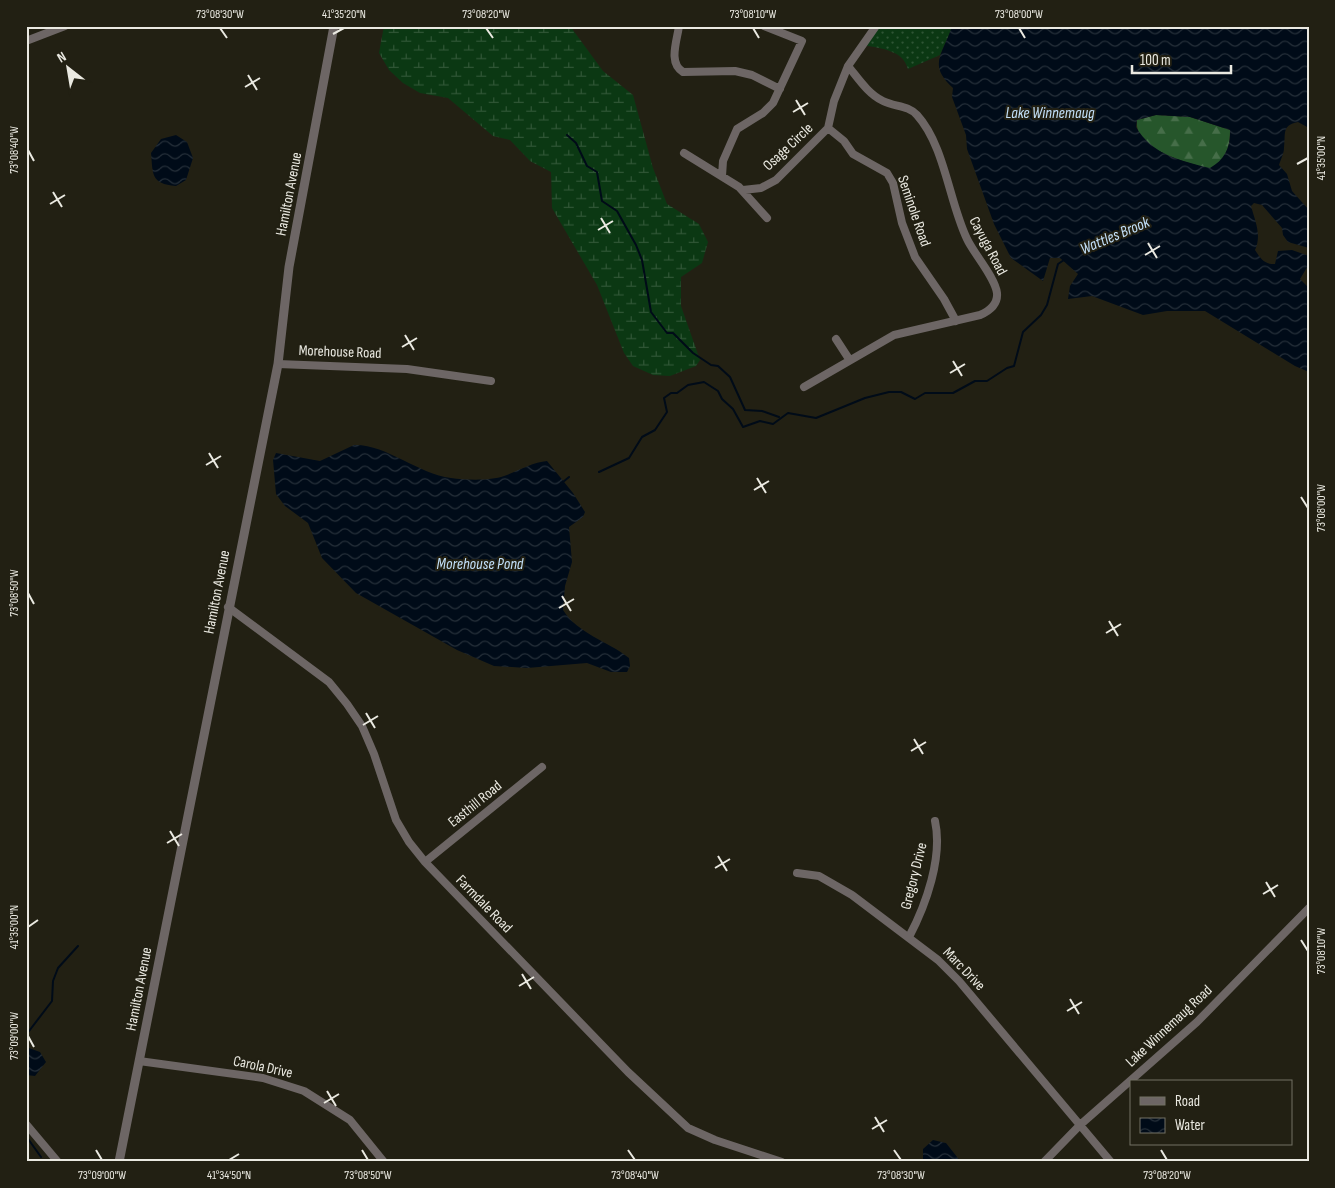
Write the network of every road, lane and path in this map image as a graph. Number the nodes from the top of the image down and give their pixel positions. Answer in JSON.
{"nodes":[{"id":1,"x":65,"y":26,"type":"edge"},
{"id":2,"x":334,"y":26,"type":"edge"},
{"id":3,"x":680,"y":26,"type":"edge"},
{"id":4,"x":764,"y":26,"type":"edge"},
{"id":5,"x":876,"y":26,"type":"edge"},
{"id":6,"x":26,"y":42,"type":"edge"},
{"id":7,"x":848,"y":66,"type":"junction"},
{"id":8,"x":780,"y":89,"type":"junction"},
{"id":9,"x":828,"y":128,"type":"junction"},
{"id":10,"x":684,"y":153,"type":"dead end"},
{"id":11,"x":722,"y":176,"type":"junction"},
{"id":12,"x":743,"y":190,"type":"junction"},
{"id":13,"x":767,"y":218,"type":"dead end"},
{"id":14,"x":956,"y":321,"type":"junction"},
{"id":15,"x":836,"y":340,"type":"dead end"},
{"id":16,"x":849,"y":360,"type":"junction"},
{"id":17,"x":278,"y":364,"type":"junction"},
{"id":18,"x":491,"y":381,"type":"dead end"},
{"id":19,"x":804,"y":387,"type":"dead end"},
{"id":20,"x":228,"y":607,"type":"junction"},
{"id":21,"x":542,"y":767,"type":"dead end"},
{"id":22,"x":935,"y":821,"type":"dead end"},
{"id":23,"x":425,"y":862,"type":"junction"},
{"id":24,"x":796,"y":873,"type":"dead end"},
{"id":25,"x":1309,"y":908,"type":"edge"},
{"id":26,"x":909,"y":937,"type":"junction"},
{"id":27,"x":139,"y":1061,"type":"junction"},
{"id":28,"x":1131,"y":1080,"type":"edge"},
{"id":29,"x":1130,"y":1081,"type":"edge"},
{"id":30,"x":26,"y":1124,"type":"edge"},
{"id":31,"x":1080,"y":1125,"type":"junction"},
{"id":32,"x":58,"y":1162,"type":"edge"},
{"id":33,"x":118,"y":1162,"type":"edge"},
{"id":34,"x":384,"y":1162,"type":"edge"},
{"id":35,"x":782,"y":1162,"type":"edge"},
{"id":36,"x":1044,"y":1162,"type":"edge"},
{"id":37,"x":1111,"y":1162,"type":"edge"}],
"edges":[{"from":1,"to":6,"type":"street"},
{"from":2,"to":17,"type":"street","name":"Hamilton Avenue"},
{"from":3,"to":8,"type":"street"},
{"from":4,"to":8,"type":"street"},
{"from":5,"to":7,"type":"street","name":"Osage Circle"},
{"from":7,"to":9,"type":"street","name":"Osage Circle"},
{"from":7,"to":14,"type":"street","name":"Cayuga Road"},
{"from":8,"to":11,"type":"street"},
{"from":9,"to":12,"type":"street","name":"Osage Circle"},
{"from":9,"to":14,"type":"street","name":"Seminole Road"},
{"from":10,"to":11,"type":"street"},
{"from":11,"to":12,"type":"street"},
{"from":12,"to":13,"type":"street"},
{"from":14,"to":16,"type":"street","name":"Cayuga Road"},
{"from":15,"to":16,"type":"street"},
{"from":16,"to":19,"type":"street","name":"Cayuga Road"},
{"from":17,"to":18,"type":"street","name":"Morehouse Road"},
{"from":17,"to":20,"type":"street","name":"Hamilton Avenue"},
{"from":20,"to":23,"type":"street","name":"Farmdale Road"},
{"from":20,"to":27,"type":"street","name":"Hamilton Avenue"},
{"from":21,"to":23,"type":"street","name":"Easthill Road"},
{"from":22,"to":26,"type":"street","name":"Gregory Drive"},
{"from":23,"to":35,"type":"street","name":"Farmdale Road"},
{"from":24,"to":26,"type":"street","name":"Marc Drive"},
{"from":25,"to":28,"type":"street","name":"Lake Winnemaug Road"},
{"from":26,"to":31,"type":"street","name":"Marc Drive"},
{"from":27,"to":33,"type":"street","name":"Hamilton Avenue"},
{"from":27,"to":34,"type":"street","name":"Carola Drive"},
{"from":29,"to":31,"type":"street","name":"Lake Winnemaug Road"},
{"from":30,"to":32,"type":"street"},
{"from":31,"to":36,"type":"street","name":"Lake Winnemaug Road"},
{"from":31,"to":37,"type":"street","name":"Marc Drive"}]}
